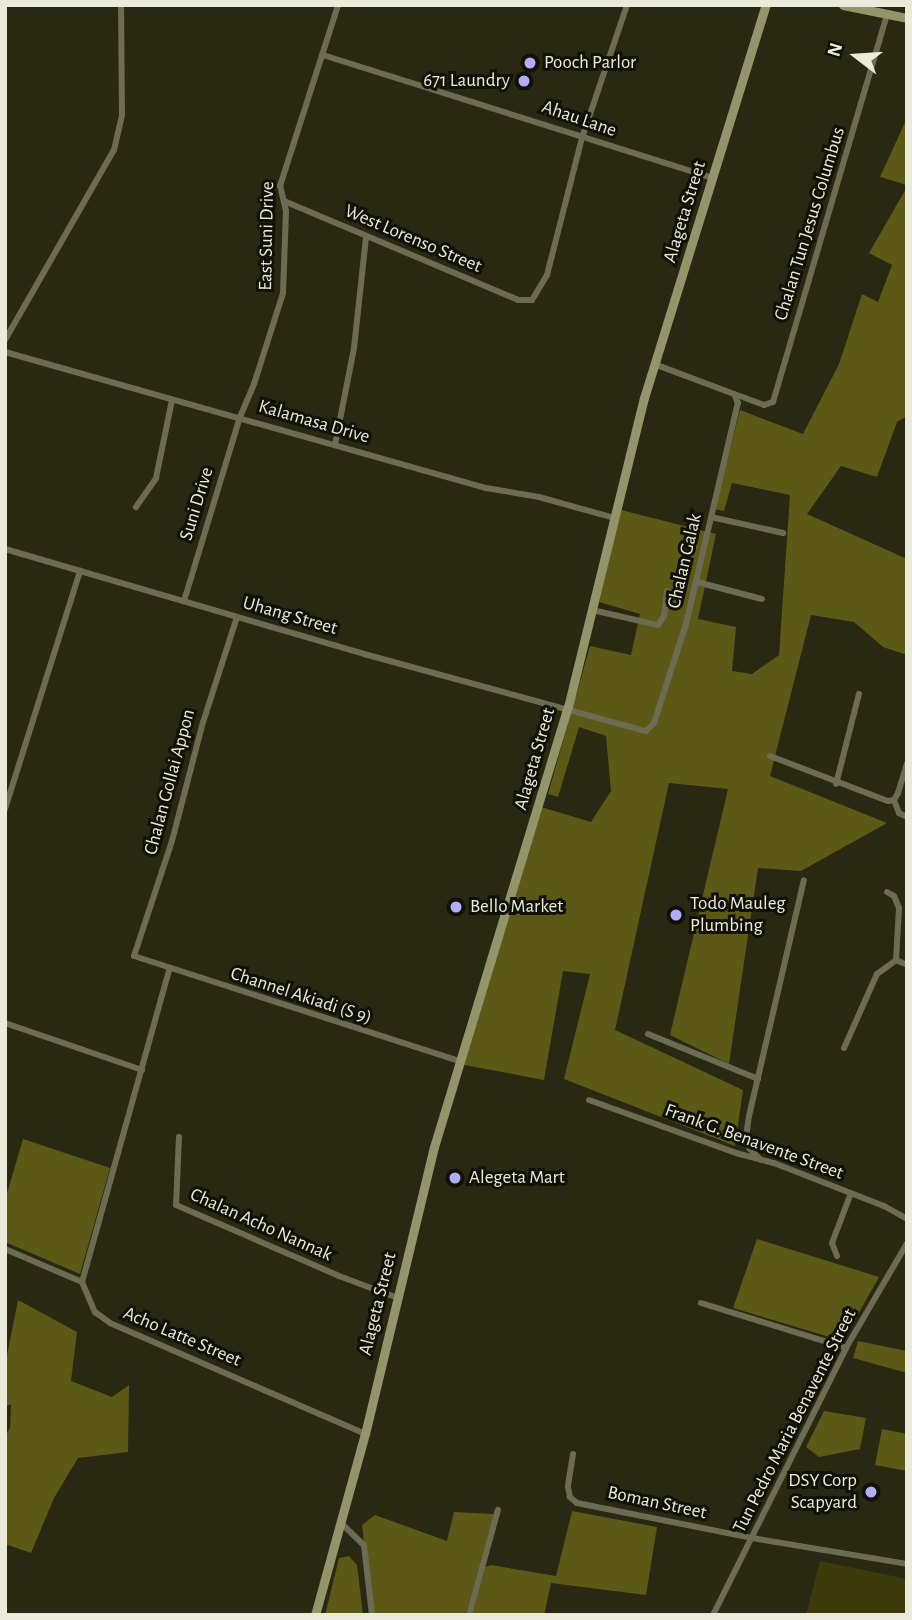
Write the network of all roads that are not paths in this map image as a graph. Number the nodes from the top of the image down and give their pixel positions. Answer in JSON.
{"nodes":[{"id":1,"x":121,"y":5,"type":"edge"},
{"id":2,"x":338,"y":5,"type":"edge"},
{"id":3,"x":627,"y":5,"type":"edge"},
{"id":4,"x":766,"y":5,"type":"edge"},
{"id":5,"x":843,"y":5,"type":"edge"},
{"id":6,"x":874,"y":8,"type":"edge"},
{"id":7,"x":887,"y":14,"type":"junction"},
{"id":8,"x":907,"y":18,"type":"edge"},
{"id":9,"x":323,"y":55,"type":"junction"},
{"id":10,"x":582,"y":138,"type":"junction"},
{"id":11,"x":714,"y":178,"type":"junction"},
{"id":12,"x":284,"y":201,"type":"junction"},
{"id":13,"x":366,"y":237,"type":"junction"},
{"id":14,"x":5,"y":340,"type":"edge"},
{"id":15,"x":5,"y":352,"type":"edge"},
{"id":16,"x":657,"y":365,"type":"junction"},
{"id":17,"x":734,"y":394,"type":"junction"},
{"id":18,"x":172,"y":400,"type":"junction"},
{"id":19,"x":240,"y":417,"type":"junction"},
{"id":20,"x":335,"y":444,"type":"junction"},
{"id":21,"x":136,"y":507,"type":"dead end"},
{"id":22,"x":711,"y":517,"type":"junction"},
{"id":23,"x":614,"y":518,"type":"junction"},
{"id":24,"x":783,"y":533,"type":"dead end"},
{"id":25,"x":5,"y":549,"type":"edge"},
{"id":26,"x":80,"y":571,"type":"junction"},
{"id":27,"x":697,"y":582,"type":"junction"},
{"id":28,"x":667,"y":591,"type":"dead end"},
{"id":29,"x":762,"y":599,"type":"dead end"},
{"id":30,"x":184,"y":601,"type":"junction"},
{"id":31,"x":592,"y":610,"type":"junction"},
{"id":32,"x":237,"y":617,"type":"junction"},
{"id":33,"x":859,"y":694,"type":"dead end"},
{"id":34,"x":568,"y":707,"type":"junction"},
{"id":35,"x":770,"y":756,"type":"dead end"},
{"id":36,"x":907,"y":763,"type":"edge"},
{"id":37,"x":836,"y":784,"type":"junction"},
{"id":38,"x":894,"y":800,"type":"junction"},
{"id":39,"x":5,"y":809,"type":"edge"},
{"id":40,"x":907,"y":817,"type":"edge"},
{"id":41,"x":804,"y":880,"type":"dead end"},
{"id":42,"x":887,"y":892,"type":"dead end"},
{"id":43,"x":134,"y":956,"type":"joint"},
{"id":44,"x":896,"y":960,"type":"junction"},
{"id":45,"x":907,"y":965,"type":"edge"},
{"id":46,"x":169,"y":970,"type":"junction"},
{"id":47,"x":5,"y":1023,"type":"edge"},
{"id":48,"x":648,"y":1034,"type":"dead end"},
{"id":49,"x":845,"y":1048,"type":"dead end"},
{"id":50,"x":460,"y":1061,"type":"junction"},
{"id":51,"x":142,"y":1070,"type":"junction"},
{"id":52,"x":758,"y":1079,"type":"junction"},
{"id":53,"x":589,"y":1100,"type":"dead end"},
{"id":54,"x":179,"y":1137,"type":"dead end"},
{"id":55,"x":763,"y":1161,"type":"junction"},
{"id":56,"x":851,"y":1193,"type":"junction"},
{"id":57,"x":907,"y":1219,"type":"edge"},
{"id":58,"x":907,"y":1243,"type":"edge"},
{"id":59,"x":5,"y":1249,"type":"edge"},
{"id":60,"x":838,"y":1256,"type":"dead end"},
{"id":61,"x":82,"y":1282,"type":"junction"},
{"id":62,"x":397,"y":1298,"type":"junction"},
{"id":63,"x":701,"y":1303,"type":"dead end"},
{"id":64,"x":846,"y":1349,"type":"junction"},
{"id":65,"x":365,"y":1434,"type":"junction"},
{"id":66,"x":573,"y":1454,"type":"dead end"},
{"id":67,"x":498,"y":1510,"type":"dead end"},
{"id":68,"x":341,"y":1523,"type":"junction"},
{"id":69,"x":752,"y":1538,"type":"junction"},
{"id":70,"x":907,"y":1564,"type":"edge"},
{"id":71,"x":315,"y":1615,"type":"edge"},
{"id":72,"x":372,"y":1615,"type":"edge"},
{"id":73,"x":469,"y":1615,"type":"edge"},
{"id":74,"x":713,"y":1615,"type":"edge"}],
"edges":[{"from":1,"to":14,"type":"street"},
{"from":2,"to":9,"type":"street"},
{"from":3,"to":10,"type":"street"},
{"from":4,"to":11,"type":"main road","name":"Alageta Street"},
{"from":5,"to":6,"type":"main road"},
{"from":6,"to":7,"type":"main road"},
{"from":7,"to":8,"type":"main road"},
{"from":7,"to":17,"type":"street","name":"Chalan Tun Jesus Columbus"},
{"from":9,"to":10,"type":"street","name":"Ahau Lane"},
{"from":9,"to":12,"type":"street","name":"East Suni Drive"},
{"from":10,"to":11,"type":"street","name":"Ahau Lane"},
{"from":10,"to":13,"type":"street","name":"West Lorenso Street"},
{"from":11,"to":16,"type":"main road","name":"Alageta Street"},
{"from":12,"to":13,"type":"street","name":"West Lorenso Street"},
{"from":12,"to":19,"type":"street","name":"East Suni Drive"},
{"from":13,"to":20,"type":"street"},
{"from":15,"to":18,"type":"street","name":"Kalamasa Drive"},
{"from":16,"to":17,"type":"street"},
{"from":16,"to":23,"type":"main road","name":"Alageta Street"},
{"from":17,"to":22,"type":"street","name":"Chalan Galak"},
{"from":18,"to":19,"type":"street","name":"Kalamasa Drive"},
{"from":18,"to":21,"type":"street"},
{"from":19,"to":20,"type":"street","name":"Kalamasa Drive"},
{"from":19,"to":30,"type":"street","name":"Suni Drive"},
{"from":20,"to":23,"type":"street","name":"Kalamasa Drive"},
{"from":22,"to":24,"type":"street"},
{"from":22,"to":27,"type":"street","name":"Chalan Galak"},
{"from":23,"to":31,"type":"main road","name":"Alageta Street"},
{"from":25,"to":26,"type":"street","name":"Uhang Street"},
{"from":26,"to":30,"type":"street","name":"Uhang Street"},
{"from":26,"to":39,"type":"street"},
{"from":27,"to":29,"type":"street"},
{"from":27,"to":34,"type":"street","name":"Chalan Galak"},
{"from":28,"to":31,"type":"street"},
{"from":30,"to":32,"type":"street","name":"Uhang Street"},
{"from":31,"to":34,"type":"main road","name":"Alageta Street"},
{"from":32,"to":34,"type":"street","name":"Uhang Street"},
{"from":32,"to":43,"type":"street","name":"Chalan Gollai Appon"},
{"from":33,"to":37,"type":"street"},
{"from":34,"to":50,"type":"main road","name":"Alageta Street"},
{"from":35,"to":37,"type":"street"},
{"from":36,"to":38,"type":"street"},
{"from":37,"to":38,"type":"street"},
{"from":38,"to":40,"type":"street"},
{"from":41,"to":52,"type":"street"},
{"from":42,"to":44,"type":"street"},
{"from":43,"to":46,"type":"street","name":"Channel Akiadi (S 9)"},
{"from":44,"to":45,"type":"street"},
{"from":44,"to":49,"type":"street"},
{"from":46,"to":50,"type":"street","name":"Channel Akiadi (S 9)"},
{"from":46,"to":51,"type":"street"},
{"from":47,"to":51,"type":"street"},
{"from":48,"to":52,"type":"street"},
{"from":50,"to":62,"type":"main road","name":"Alageta Street"},
{"from":51,"to":61,"type":"street"},
{"from":52,"to":55,"type":"street"},
{"from":53,"to":55,"type":"street","name":"Frank G. Benavente Street"},
{"from":54,"to":62,"type":"street","name":"Chalan Acho Nannak"},
{"from":55,"to":56,"type":"street","name":"Frank G. Benavente Street"},
{"from":56,"to":57,"type":"street","name":"Frank G. Benavente Street"},
{"from":56,"to":60,"type":"street"},
{"from":58,"to":64,"type":"street","name":"Tun Pedro Maria Benavente Street"},
{"from":59,"to":61,"type":"street"},
{"from":61,"to":65,"type":"street","name":"Acho Latte Street"},
{"from":62,"to":65,"type":"main road","name":"Alageta Street"},
{"from":63,"to":64,"type":"street"},
{"from":64,"to":69,"type":"street","name":"Tun Pedro Maria Benavente Street"},
{"from":65,"to":68,"type":"main road","name":"Alageta Street"},
{"from":66,"to":69,"type":"street","name":"Boman Street"},
{"from":67,"to":73,"type":"street"},
{"from":68,"to":71,"type":"main road","name":"Alageta Street"},
{"from":68,"to":72,"type":"street"},
{"from":69,"to":70,"type":"street","name":"Boman Street"},
{"from":69,"to":74,"type":"street","name":"Tun Pedro Maria Benavente Street"}]}
